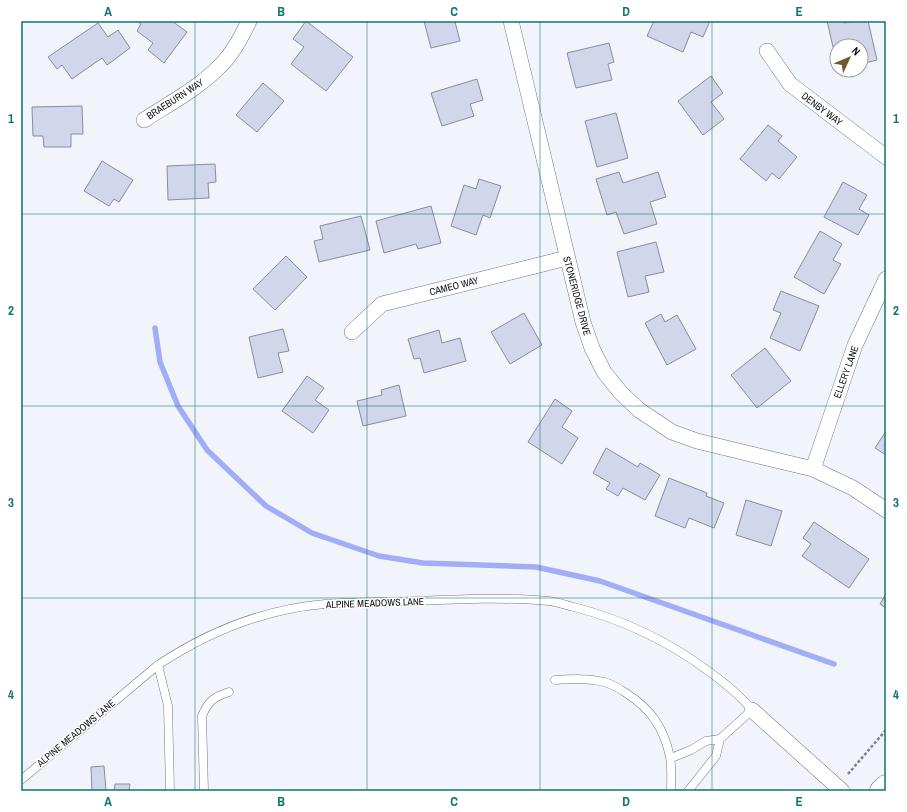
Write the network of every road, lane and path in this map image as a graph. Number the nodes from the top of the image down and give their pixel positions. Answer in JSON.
{"nodes":[{"id":1,"x":249,"y":21,"type":"edge"},
{"id":2,"x":510,"y":21,"type":"edge"},
{"id":3,"x":767,"y":51,"type":"dead end"},
{"id":4,"x":144,"y":120,"type":"dead end"},
{"id":5,"x":886,"y":157,"type":"edge"},
{"id":6,"x":567,"y":258,"type":"junction"},
{"id":7,"x":886,"y":279,"type":"edge"},
{"id":8,"x":352,"y":332,"type":"dead end"},
{"id":9,"x":813,"y":469,"type":"junction"},
{"id":10,"x":886,"y":510,"type":"edge"},
{"id":11,"x":158,"y":665,"type":"junction"},
{"id":12,"x":555,"y":680,"type":"dead end"},
{"id":13,"x":229,"y":692,"type":"dead end"},
{"id":14,"x":752,"y":710,"type":"junction"},
{"id":15,"x":886,"y":730,"type":"edge"},
{"id":16,"x":720,"y":739,"type":"junction"},
{"id":17,"x":671,"y":758,"type":"junction"},
{"id":18,"x":21,"y":780,"type":"edge"},
{"id":19,"x":886,"y":786,"type":"edge"},
{"id":20,"x":840,"y":789,"type":"edge"},
{"id":21,"x":170,"y":791,"type":"edge"},
{"id":22,"x":204,"y":791,"type":"edge"},
{"id":23,"x":671,"y":791,"type":"edge"},
{"id":24,"x":688,"y":791,"type":"edge"},
{"id":25,"x":881,"y":791,"type":"edge"}],
"edges":[{"from":1,"to":4,"type":"street","name":"BRAEBURN WAY"},
{"from":2,"to":6,"type":"street","name":"STONERIDGE DRIVE"},
{"from":3,"to":5,"type":"street","name":"DENBY WAY"},
{"from":6,"to":8,"type":"street","name":"CAMEO WAY"},
{"from":6,"to":9,"type":"street","name":"STONERIDGE DRIVE"},
{"from":7,"to":9,"type":"street","name":"ELLERY LANE"},
{"from":9,"to":10,"type":"street","name":"STONERIDGE DRIVE"},
{"from":11,"to":14,"type":"lane","name":"ALPINE MEADOWS LANE"},
{"from":11,"to":18,"type":"lane","name":"ALPINE MEADOWS LANE"},
{"from":11,"to":21,"type":"lane"},
{"from":12,"to":17,"type":"lane"},
{"from":13,"to":22,"type":"lane"},
{"from":14,"to":16,"type":"lane"},
{"from":14,"to":20,"type":"street","name":"ALPINE MEADOWS LANE"},
{"from":15,"to":20,"type":"path"},
{"from":16,"to":17,"type":"lane"},
{"from":16,"to":24,"type":"lane"},
{"from":17,"to":23,"type":"lane"},
{"from":19,"to":25,"type":"street"}]}
